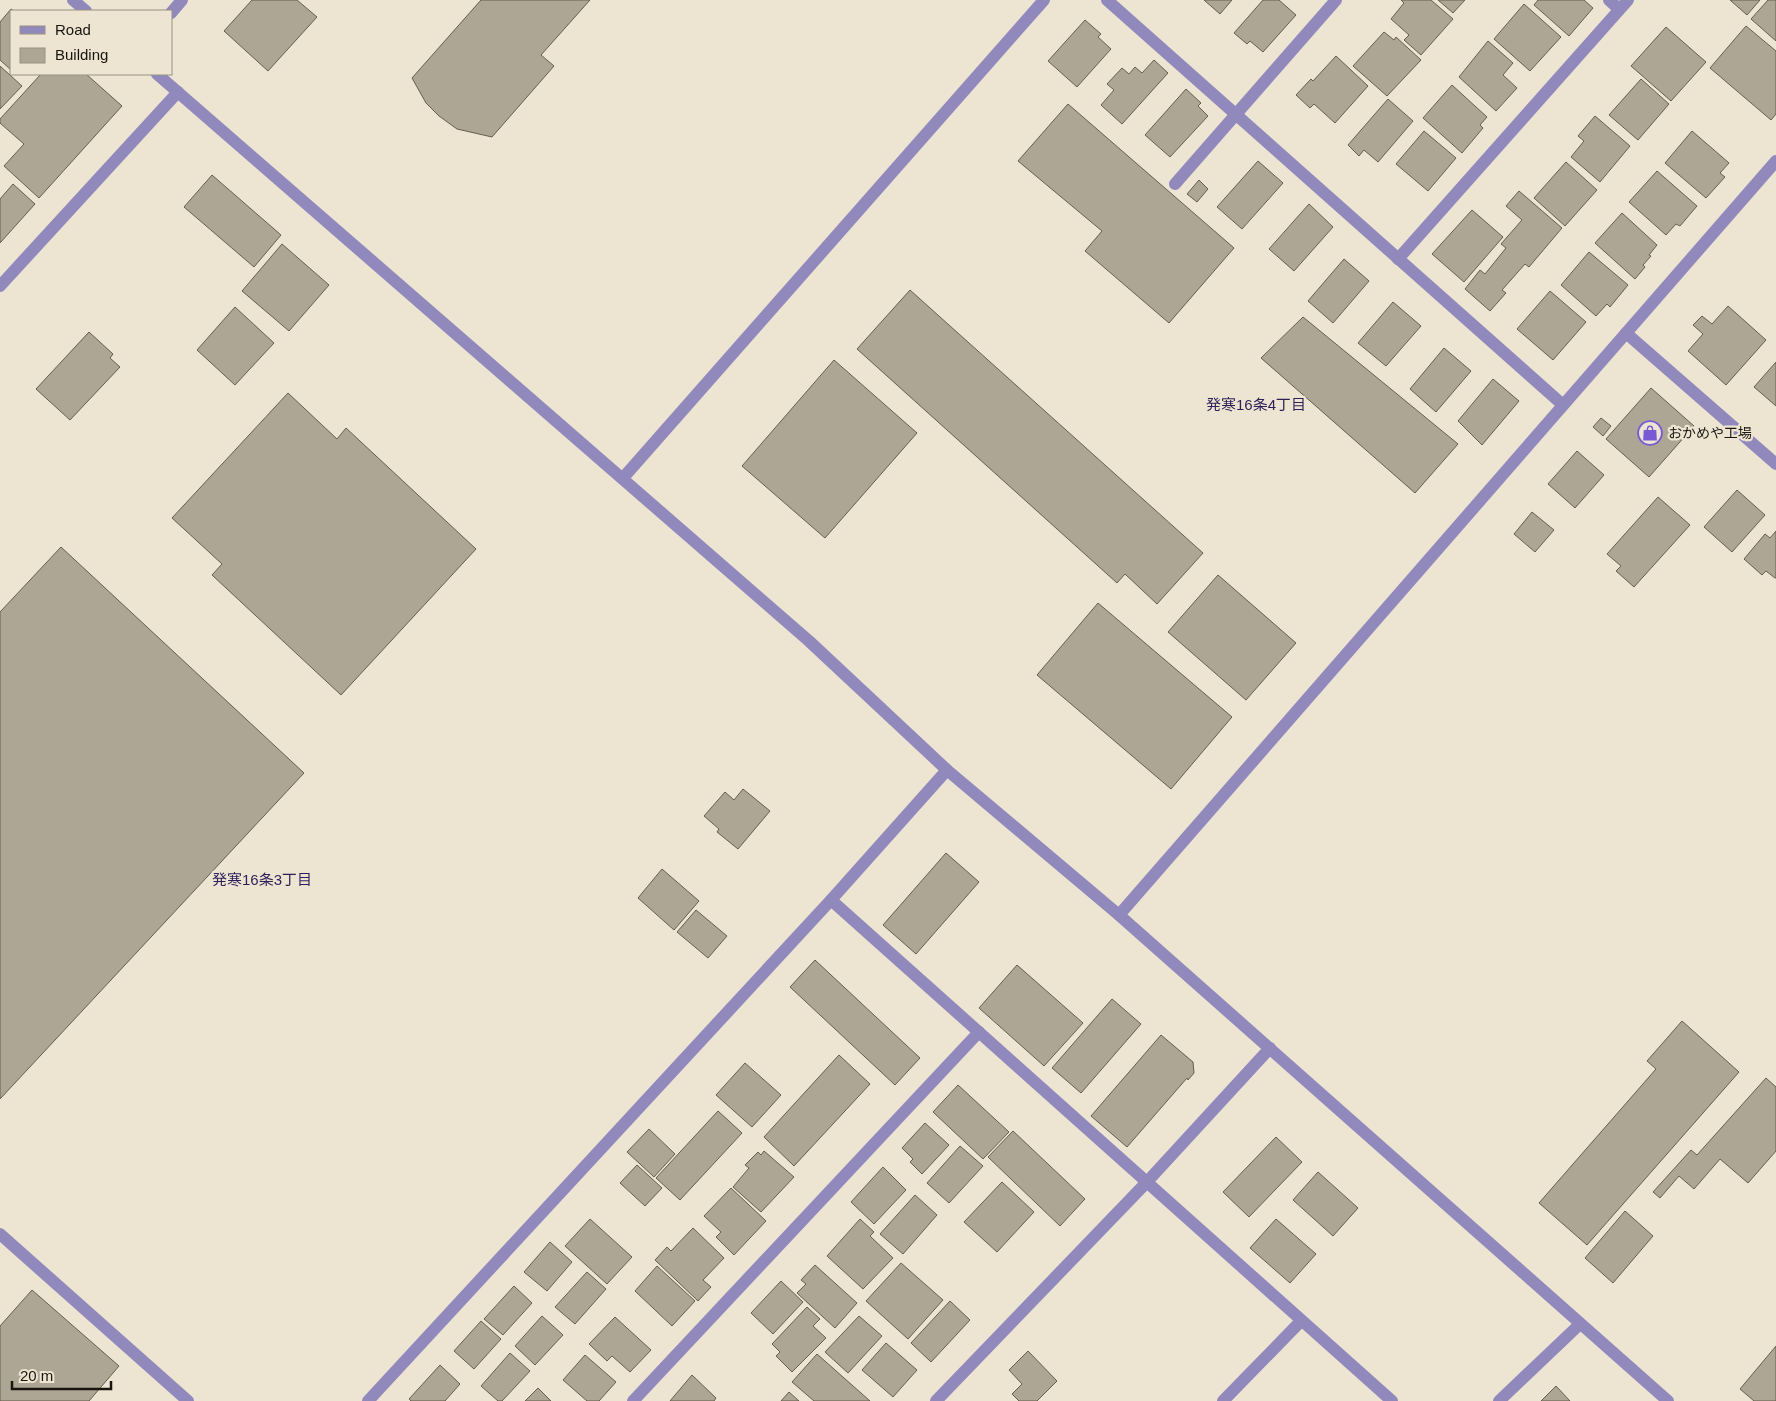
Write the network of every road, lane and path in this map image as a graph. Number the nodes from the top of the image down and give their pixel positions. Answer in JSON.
{"nodes":[{"id":1,"x":73,"y":0,"type":"edge"},
{"id":2,"x":182,"y":0,"type":"edge"},
{"id":3,"x":1044,"y":0,"type":"edge"},
{"id":4,"x":1107,"y":0,"type":"edge"},
{"id":5,"x":1336,"y":0,"type":"edge"},
{"id":6,"x":1609,"y":0,"type":"edge"},
{"id":7,"x":1624,"y":5,"type":"edge"},
{"id":8,"x":85,"y":10,"type":"edge"},
{"id":9,"x":172,"y":12,"type":"edge"},
{"id":10,"x":158,"y":75,"type":"edge"},
{"id":11,"x":178,"y":92,"type":"junction"},
{"id":12,"x":1236,"y":114,"type":"junction"},
{"id":13,"x":1776,"y":161,"type":"edge"},
{"id":14,"x":1176,"y":184,"type":"dead end"},
{"id":15,"x":1398,"y":258,"type":"junction"},
{"id":16,"x":0,"y":286,"type":"edge"},
{"id":17,"x":1626,"y":333,"type":"junction"},
{"id":18,"x":1563,"y":405,"type":"junction"},
{"id":19,"x":1776,"y":464,"type":"edge"},
{"id":20,"x":623,"y":478,"type":"junction"},
{"id":21,"x":947,"y":770,"type":"junction"},
{"id":22,"x":831,"y":900,"type":"junction"},
{"id":23,"x":1119,"y":915,"type":"junction"},
{"id":24,"x":979,"y":1032,"type":"junction"},
{"id":25,"x":1270,"y":1048,"type":"junction"},
{"id":26,"x":1146,"y":1182,"type":"junction"},
{"id":27,"x":0,"y":1234,"type":"edge"},
{"id":28,"x":1300,"y":1321,"type":"junction"},
{"id":29,"x":1580,"y":1324,"type":"junction"},
{"id":30,"x":188,"y":1401,"type":"edge"},
{"id":31,"x":368,"y":1401,"type":"edge"},
{"id":32,"x":633,"y":1401,"type":"edge"},
{"id":33,"x":936,"y":1401,"type":"edge"},
{"id":34,"x":1223,"y":1401,"type":"edge"},
{"id":35,"x":1392,"y":1401,"type":"edge"},
{"id":36,"x":1500,"y":1401,"type":"edge"},
{"id":37,"x":1668,"y":1401,"type":"edge"}],
"edges":[{"from":1,"to":8,"type":"street"},
{"from":2,"to":9,"type":"street"},
{"from":3,"to":20,"type":"street"},
{"from":4,"to":12,"type":"street"},
{"from":5,"to":12,"type":"street"},
{"from":6,"to":7,"type":"street"},
{"from":7,"to":15,"type":"street"},
{"from":10,"to":11,"type":"street"},
{"from":11,"to":16,"type":"street"},
{"from":11,"to":20,"type":"street"},
{"from":12,"to":14,"type":"street"},
{"from":12,"to":15,"type":"street"},
{"from":13,"to":17,"type":"street"},
{"from":15,"to":18,"type":"street"},
{"from":17,"to":18,"type":"street"},
{"from":17,"to":19,"type":"street"},
{"from":18,"to":23,"type":"street"},
{"from":20,"to":21,"type":"street"},
{"from":21,"to":22,"type":"street"},
{"from":21,"to":23,"type":"street"},
{"from":22,"to":24,"type":"street"},
{"from":22,"to":31,"type":"street"},
{"from":23,"to":25,"type":"street"},
{"from":24,"to":26,"type":"street"},
{"from":24,"to":32,"type":"street"},
{"from":25,"to":26,"type":"street"},
{"from":25,"to":29,"type":"street"},
{"from":26,"to":28,"type":"street"},
{"from":26,"to":33,"type":"street"},
{"from":27,"to":30,"type":"street"},
{"from":28,"to":34,"type":"street"},
{"from":28,"to":35,"type":"street"},
{"from":29,"to":36,"type":"street"},
{"from":29,"to":37,"type":"street"}]}
